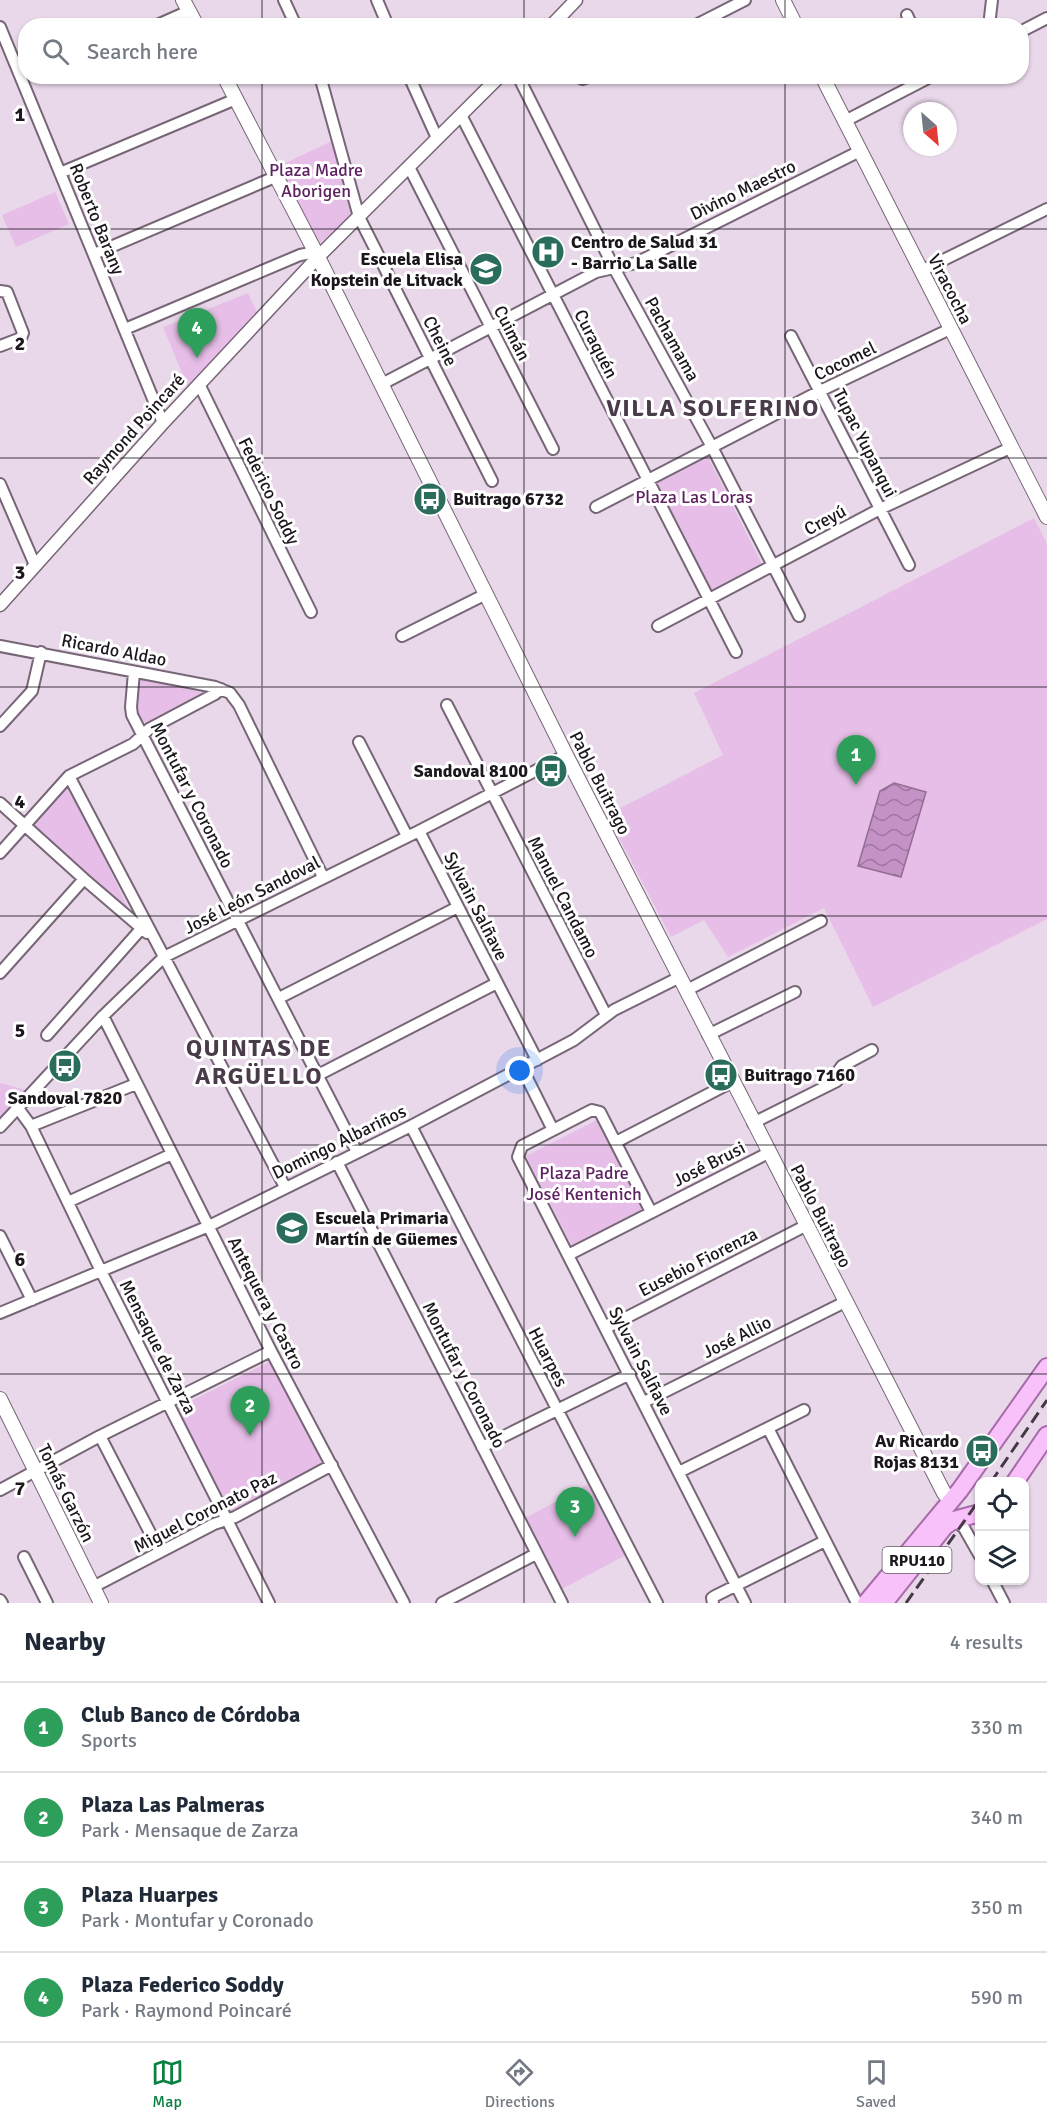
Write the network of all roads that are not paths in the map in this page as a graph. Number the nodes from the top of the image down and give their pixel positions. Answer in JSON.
{"nodes":[{"id":1,"x":284,"y":0,"type":"edge"},
{"id":2,"x":377,"y":0,"type":"edge"},
{"id":3,"x":745,"y":0,"type":"edge"},
{"id":4,"x":783,"y":0,"type":"edge"},
{"id":5,"x":992,"y":0,"type":"edge"},
{"id":6,"x":572,"y":1,"type":"edge"},
{"id":7,"x":186,"y":6,"type":"edge"},
{"id":8,"x":907,"y":15,"type":"dead end"},
{"id":9,"x":167,"y":18,"type":"edge"},
{"id":10,"x":292,"y":18,"type":"edge"},
{"id":11,"x":385,"y":18,"type":"edge"},
{"id":12,"x":558,"y":18,"type":"edge"},
{"id":13,"x":710,"y":18,"type":"edge"},
{"id":14,"x":792,"y":18,"type":"edge"},
{"id":15,"x":908,"y":18,"type":"edge"},
{"id":16,"x":990,"y":18,"type":"edge"},
{"id":17,"x":1047,"y":18,"type":"edge"},
{"id":18,"x":0,"y":27,"type":"edge"},
{"id":19,"x":1029,"y":27,"type":"edge"},
{"id":20,"x":18,"y":62,"type":"edge"},
{"id":21,"x":28,"y":84,"type":"edge"},
{"id":22,"x":228,"y":84,"type":"edge"},
{"id":23,"x":322,"y":84,"type":"edge"},
{"id":24,"x":413,"y":84,"type":"edge"},
{"id":25,"x":492,"y":84,"type":"edge"},
{"id":26,"x":522,"y":84,"type":"edge"},
{"id":27,"x":826,"y":84,"type":"edge"},
{"id":28,"x":916,"y":84,"type":"edge"},
{"id":29,"x":236,"y":99,"type":"junction"},
{"id":30,"x":461,"y":115,"type":"junction"},
{"id":31,"x":844,"y":121,"type":"junction"},
{"id":32,"x":437,"y":138,"type":"junction"},
{"id":33,"x":860,"y":151,"type":"junction"},
{"id":34,"x":409,"y":166,"type":"junction"},
{"id":35,"x":60,"y":173,"type":"junction"},
{"id":36,"x":275,"y":177,"type":"junction"},
{"id":37,"x":1047,"y":209,"type":"edge"},
{"id":38,"x":359,"y":216,"type":"junction"},
{"id":39,"x":94,"y":254,"type":"junction"},
{"id":40,"x":317,"y":255,"type":"junction"},
{"id":41,"x":614,"y":268,"type":"junction"},
{"id":42,"x":921,"y":271,"type":"junction"},
{"id":43,"x":0,"y":291,"type":"edge"},
{"id":44,"x":552,"y":294,"type":"junction"},
{"id":45,"x":491,"y":327,"type":"junction"},
{"id":46,"x":125,"y":329,"type":"junction"},
{"id":47,"x":950,"y":329,"type":"junction"},
{"id":48,"x":791,"y":336,"type":"dead end"},
{"id":49,"x":0,"y":346,"type":"edge"},
{"id":50,"x":430,"y":359,"type":"junction"},
{"id":51,"x":199,"y":384,"type":"junction"},
{"id":52,"x":382,"y":384,"type":"junction"},
{"id":53,"x":820,"y":391,"type":"junction"},
{"id":54,"x":164,"y":423,"type":"junction"},
{"id":55,"x":712,"y":447,"type":"junction"},
{"id":56,"x":1010,"y":448,"type":"junction"},
{"id":57,"x":553,"y":449,"type":"dead end"},
{"id":58,"x":648,"y":480,"type":"junction"},
{"id":59,"x":492,"y":481,"type":"dead end"},
{"id":60,"x":0,"y":484,"type":"edge"},
{"id":61,"x":596,"y":507,"type":"dead end"},
{"id":62,"x":1045,"y":509,"type":"edge"},
{"id":63,"x":880,"y":510,"type":"junction"},
{"id":64,"x":35,"y":565,"type":"junction"},
{"id":65,"x":909,"y":565,"type":"dead end"},
{"id":66,"x":773,"y":566,"type":"junction"},
{"id":67,"x":486,"y":594,"type":"junction"},
{"id":68,"x":708,"y":600,"type":"junction"},
{"id":69,"x":0,"y":605,"type":"edge"},
{"id":70,"x":311,"y":612,"type":"dead end"},
{"id":71,"x":799,"y":616,"type":"dead end"},
{"id":72,"x":658,"y":626,"type":"dead end"},
{"id":73,"x":402,"y":636,"type":"dead end"},
{"id":74,"x":0,"y":645,"type":"edge"},
{"id":75,"x":41,"y":652,"type":"junction"},
{"id":76,"x":736,"y":652,"type":"dead end"},
{"id":77,"x":134,"y":672,"type":"junction"},
{"id":78,"x":221,"y":689,"type":"junction"},
{"id":79,"x":447,"y":705,"type":"dead end"},
{"id":80,"x":0,"y":726,"type":"edge"},
{"id":81,"x":142,"y":735,"type":"junction"},
{"id":82,"x":358,"y":742,"type":"dead end"},
{"id":83,"x":566,"y":755,"type":"junction"},
{"id":84,"x":69,"y":776,"type":"junction"},
{"id":85,"x":492,"y":793,"type":"junction"},
{"id":86,"x":0,"y":802,"type":"edge"},
{"id":87,"x":25,"y":825,"type":"junction"},
{"id":88,"x":419,"y":831,"type":"junction"},
{"id":89,"x":407,"y":836,"type":"junction"},
{"id":90,"x":0,"y":853,"type":"edge"},
{"id":91,"x":323,"y":877,"type":"junction"},
{"id":92,"x":84,"y":879,"type":"junction"},
{"id":93,"x":458,"y":907,"type":"junction"},
{"id":94,"x":238,"y":921,"type":"junction"},
{"id":95,"x":821,"y":921,"type":"dead end"},
{"id":96,"x":141,"y":929,"type":"junction"},
{"id":97,"x":152,"y":938,"type":"junction"},
{"id":98,"x":164,"y":957,"type":"junction"},
{"id":99,"x":0,"y":973,"type":"edge"},
{"id":100,"x":680,"y":977,"type":"junction"},
{"id":101,"x":496,"y":983,"type":"junction"},
{"id":102,"x":687,"y":990,"type":"junction"},
{"id":103,"x":795,"y":992,"type":"dead end"},
{"id":104,"x":279,"y":998,"type":"junction"},
{"id":105,"x":606,"y":1015,"type":"junction"},
{"id":106,"x":103,"y":1016,"type":"junction"},
{"id":107,"x":47,"y":1035,"type":"dead end"},
{"id":108,"x":708,"y":1035,"type":"junction"},
{"id":109,"x":872,"y":1050,"type":"dead end"},
{"id":110,"x":537,"y":1060,"type":"junction"},
{"id":111,"x":522,"y":1068,"type":"junction"},
{"id":112,"x":318,"y":1075,"type":"junction"},
{"id":113,"x":732,"y":1083,"type":"junction"},
{"id":114,"x":136,"y":1084,"type":"junction"},
{"id":115,"x":17,"y":1107,"type":"junction"},
{"id":116,"x":753,"y":1123,"type":"junction"},
{"id":117,"x":31,"y":1126,"type":"junction"},
{"id":118,"x":411,"y":1126,"type":"junction"},
{"id":119,"x":0,"y":1127,"type":"edge"},
{"id":120,"x":553,"y":1130,"type":"junction"},
{"id":121,"x":616,"y":1142,"type":"junction"},
{"id":122,"x":357,"y":1152,"type":"junction"},
{"id":123,"x":768,"y":1153,"type":"junction"},
{"id":124,"x":172,"y":1154,"type":"junction"},
{"id":125,"x":337,"y":1162,"type":"junction"},
{"id":126,"x":285,"y":1187,"type":"junction"},
{"id":127,"x":68,"y":1202,"type":"junction"},
{"id":128,"x":651,"y":1212,"type":"junction"},
{"id":129,"x":209,"y":1226,"type":"junction"},
{"id":130,"x":806,"y":1226,"type":"junction"},
{"id":131,"x":0,"y":1236,"type":"edge"},
{"id":132,"x":568,"y":1255,"type":"junction"},
{"id":133,"x":100,"y":1271,"type":"junction"},
{"id":134,"x":32,"y":1300,"type":"junction"},
{"id":135,"x":845,"y":1302,"type":"junction"},
{"id":136,"x":0,"y":1313,"type":"edge"},
{"id":137,"x":606,"y":1328,"type":"junction"},
{"id":138,"x":271,"y":1351,"type":"junction"},
{"id":139,"x":1047,"y":1367,"type":"edge"},
{"id":140,"x":630,"y":1374,"type":"junction"},
{"id":141,"x":1,"y":1402,"type":"edge"},
{"id":142,"x":168,"y":1402,"type":"junction"},
{"id":143,"x":644,"y":1402,"type":"junction"},
{"id":144,"x":557,"y":1410,"type":"junction"},
{"id":145,"x":804,"y":1410,"type":"dead end"},
{"id":146,"x":768,"y":1428,"type":"junction"},
{"id":147,"x":1047,"y":1435,"type":"edge"},
{"id":148,"x":100,"y":1436,"type":"junction"},
{"id":149,"x":482,"y":1447,"type":"junction"},
{"id":150,"x":332,"y":1465,"type":"junction"},
{"id":151,"x":35,"y":1472,"type":"junction"},
{"id":152,"x":679,"y":1472,"type":"junction"},
{"id":153,"x":1018,"y":1477,"type":"edge"},
{"id":154,"x":0,"y":1490,"type":"edge"},
{"id":155,"x":950,"y":1510,"type":"junction"},
{"id":156,"x":975,"y":1514,"type":"edge"},
{"id":157,"x":227,"y":1520,"type":"junction"},
{"id":158,"x":825,"y":1541,"type":"junction"},
{"id":159,"x":975,"y":1547,"type":"edge"},
{"id":160,"x":160,"y":1552,"type":"junction"},
{"id":161,"x":536,"y":1554,"type":"junction"},
{"id":162,"x":24,"y":1557,"type":"dead end"},
{"id":163,"x":736,"y":1585,"type":"junction"},
{"id":164,"x":994,"y":1585,"type":"edge"},
{"id":165,"x":96,"y":1598,"type":"edge"},
{"id":166,"x":712,"y":1600,"type":"edge"},
{"id":167,"x":445,"y":1602,"type":"edge"},
{"id":168,"x":47,"y":1603,"type":"edge"},
{"id":169,"x":269,"y":1603,"type":"edge"},
{"id":170,"x":404,"y":1603,"type":"edge"},
{"id":171,"x":562,"y":1603,"type":"edge"},
{"id":172,"x":657,"y":1603,"type":"edge"},
{"id":173,"x":745,"y":1603,"type":"edge"},
{"id":174,"x":857,"y":1603,"type":"edge"},
{"id":175,"x":866,"y":1603,"type":"edge"},
{"id":176,"x":884,"y":1603,"type":"edge"},
{"id":177,"x":1004,"y":1603,"type":"edge"}],
"edges":[{"from":1,"to":10,"type":"street"},
{"from":2,"to":11,"type":"street"},
{"from":3,"to":13,"type":"street"},
{"from":4,"to":14,"type":"main road"},
{"from":5,"to":16,"type":"street"},
{"from":6,"to":12,"type":"street"},
{"from":7,"to":9,"type":"street"},
{"from":8,"to":15,"type":"street"},
{"from":17,"to":19,"type":"street"},
{"from":18,"to":20,"type":"street","name":"Roberto Barany"},
{"from":21,"to":35,"type":"street","name":"Roberto Barany"},
{"from":22,"to":29,"type":"main road","name":"Pablo Buitrago"},
{"from":23,"to":38,"type":"street","name":"Cheine"},
{"from":24,"to":32,"type":"street"},
{"from":25,"to":30,"type":"street","name":"Raymond Poincaré"},
{"from":26,"to":41,"type":"street","name":"Pachamama"},
{"from":27,"to":31,"type":"main road","name":"Viracocha"},
{"from":28,"to":31,"type":"street"},
{"from":29,"to":35,"type":"street"},
{"from":29,"to":36,"type":"main road","name":"Pablo Buitrago"},
{"from":30,"to":32,"type":"street","name":"Raymond Poincaré"},
{"from":30,"to":44,"type":"street","name":"Curaquén"},
{"from":31,"to":33,"type":"main road","name":"Viracocha"},
{"from":32,"to":34,"type":"street","name":"Raymond Poincaré"},
{"from":33,"to":41,"type":"street","name":"Divino Maestro"},
{"from":33,"to":42,"type":"main road","name":"Viracocha"},
{"from":34,"to":38,"type":"street","name":"Raymond Poincaré"},
{"from":34,"to":45,"type":"street","name":"Cuimán"},
{"from":35,"to":39,"type":"street","name":"Roberto Barany"},
{"from":36,"to":39,"type":"street"},
{"from":36,"to":40,"type":"main road","name":"Pablo Buitrago"},
{"from":37,"to":42,"type":"street"},
{"from":38,"to":40,"type":"street","name":"Raymond Poincaré"},
{"from":38,"to":50,"type":"street","name":"Cheine"},
{"from":39,"to":46,"type":"street","name":"Roberto Barany"},
{"from":40,"to":46,"type":"street"},
{"from":40,"to":51,"type":"street","name":"Raymond Poincaré"},
{"from":40,"to":52,"type":"main road","name":"Pablo Buitrago"},
{"from":41,"to":44,"type":"street","name":"Divino Maestro"},
{"from":41,"to":55,"type":"street","name":"Pachamama"},
{"from":42,"to":47,"type":"main road","name":"Viracocha"},
{"from":43,"to":49,"type":"street"},
{"from":44,"to":45,"type":"street","name":"Divino Maestro"},
{"from":44,"to":58,"type":"street","name":"Curaquén"},
{"from":45,"to":50,"type":"street","name":"Divino Maestro"},
{"from":45,"to":57,"type":"street","name":"Cuimán"},
{"from":46,"to":54,"type":"street","name":"Roberto Barany"},
{"from":47,"to":53,"type":"street","name":"Cocomel"},
{"from":47,"to":56,"type":"main road","name":"Viracocha"},
{"from":48,"to":53,"type":"street","name":"Tupac Yupanqui"},
{"from":50,"to":52,"type":"street","name":"Divino Maestro"},
{"from":50,"to":59,"type":"street","name":"Cheine"},
{"from":51,"to":54,"type":"street","name":"Raymond Poincaré"},
{"from":51,"to":70,"type":"street","name":"Federico Soddy"},
{"from":52,"to":67,"type":"main road","name":"Pablo Buitrago"},
{"from":53,"to":55,"type":"street","name":"Cocomel"},
{"from":53,"to":63,"type":"street","name":"Tupac Yupanqui"},
{"from":54,"to":64,"type":"street","name":"Raymond Poincaré"},
{"from":55,"to":58,"type":"street","name":"Cocomel"},
{"from":55,"to":66,"type":"street","name":"Pachamama"},
{"from":56,"to":62,"type":"main road","name":"Viracocha"},
{"from":56,"to":63,"type":"street","name":"Creyú"},
{"from":58,"to":61,"type":"street","name":"Cocomel"},
{"from":58,"to":68,"type":"street","name":"Curaquén"},
{"from":60,"to":64,"type":"street"},
{"from":63,"to":65,"type":"street","name":"Tupac Yupanqui"},
{"from":63,"to":66,"type":"street","name":"Creyú"},
{"from":64,"to":69,"type":"street","name":"Raymond Poincaré"},
{"from":66,"to":68,"type":"street","name":"Creyú"},
{"from":66,"to":71,"type":"street","name":"Pachamama"},
{"from":67,"to":73,"type":"street"},
{"from":67,"to":83,"type":"main road","name":"Pablo Buitrago"},
{"from":68,"to":72,"type":"street","name":"Creyú"},
{"from":68,"to":76,"type":"street","name":"Curaquén"},
{"from":74,"to":75,"type":"street","name":"Ricardo Aldao"},
{"from":75,"to":77,"type":"street","name":"Ricardo Aldao"},
{"from":75,"to":80,"type":"street"},
{"from":77,"to":78,"type":"street","name":"Ricardo Aldao"},
{"from":77,"to":81,"type":"street","name":"Montufar y Coronado"},
{"from":78,"to":81,"type":"street"},
{"from":78,"to":91,"type":"street"},
{"from":79,"to":85,"type":"street","name":"Manuel Candamo"},
{"from":81,"to":84,"type":"street"},
{"from":81,"to":94,"type":"street","name":"Montufar y Coronado"},
{"from":82,"to":89,"type":"street"},
{"from":83,"to":85,"type":"street","name":"José León Sandoval"},
{"from":83,"to":100,"type":"main road","name":"Pablo Buitrago"},
{"from":84,"to":87,"type":"street"},
{"from":84,"to":97,"type":"street"},
{"from":85,"to":88,"type":"street","name":"José León Sandoval"},
{"from":85,"to":105,"type":"street","name":"Manuel Candamo"},
{"from":86,"to":87,"type":"street"},
{"from":87,"to":90,"type":"street"},
{"from":87,"to":92,"type":"street"},
{"from":88,"to":89,"type":"street","name":"José León Sandoval"},
{"from":88,"to":93,"type":"street","name":"Sylvain Salñave"},
{"from":89,"to":91,"type":"street","name":"José León Sandoval"},
{"from":91,"to":94,"type":"street","name":"José León Sandoval"},
{"from":92,"to":96,"type":"street"},
{"from":92,"to":99,"type":"street"},
{"from":93,"to":101,"type":"street","name":"Sylvain Salñave"},
{"from":93,"to":104,"type":"street"},
{"from":94,"to":98,"type":"street","name":"José León Sandoval"},
{"from":94,"to":104,"type":"street","name":"Montufar y Coronado"},
{"from":95,"to":102,"type":"street"},
{"from":96,"to":97,"type":"street"},
{"from":96,"to":107,"type":"street"},
{"from":97,"to":98,"type":"street"},
{"from":98,"to":106,"type":"street","name":"José León Sandoval"},
{"from":98,"to":126,"type":"street"},
{"from":100,"to":102,"type":"main road","name":"Pablo Buitrago"},
{"from":100,"to":105,"type":"street","name":"Domingo Albariños"},
{"from":101,"to":110,"type":"street","name":"Sylvain Salñave"},
{"from":101,"to":112,"type":"street"},
{"from":102,"to":108,"type":"main road","name":"Pablo Buitrago"},
{"from":103,"to":108,"type":"street"},
{"from":104,"to":112,"type":"street","name":"Montufar y Coronado"},
{"from":105,"to":110,"type":"street","name":"Domingo Albariños"},
{"from":106,"to":114,"type":"street","name":"Antequera y Castro"},
{"from":106,"to":115,"type":"street","name":"José León Sandoval"},
{"from":108,"to":113,"type":"main road","name":"Pablo Buitrago"},
{"from":109,"to":116,"type":"street"},
{"from":110,"to":111,"type":"street","name":"Domingo Albariños"},
{"from":111,"to":118,"type":"street","name":"Domingo Albariños"},
{"from":111,"to":120,"type":"street"},
{"from":112,"to":122,"type":"street","name":"Montufar y Coronado"},
{"from":113,"to":116,"type":"main road","name":"Pablo Buitrago"},
{"from":113,"to":121,"type":"street"},
{"from":114,"to":117,"type":"street"},
{"from":114,"to":124,"type":"street","name":"Antequera y Castro"},
{"from":115,"to":117,"type":"street","name":"Mensaque de Zarza"},
{"from":115,"to":119,"type":"street","name":"José León Sandoval"},
{"from":116,"to":123,"type":"main road","name":"Pablo Buitrago"},
{"from":117,"to":127,"type":"street","name":"Mensaque de Zarza"},
{"from":118,"to":122,"type":"street","name":"Domingo Albariños"},
{"from":118,"to":144,"type":"street","name":"Huarpes"},
{"from":120,"to":121,"type":"street"},
{"from":120,"to":132,"type":"street","name":"Sylvain Salñave"},
{"from":121,"to":128,"type":"street"},
{"from":122,"to":125,"type":"street","name":"Domingo Albariños"},
{"from":123,"to":128,"type":"street","name":"José Brusi"},
{"from":123,"to":130,"type":"main road","name":"Pablo Buitrago"},
{"from":124,"to":127,"type":"street"},
{"from":124,"to":129,"type":"street","name":"Antequera y Castro"},
{"from":125,"to":126,"type":"street","name":"Domingo Albariños"},
{"from":125,"to":149,"type":"street","name":"Montufar y Coronado"},
{"from":126,"to":129,"type":"street","name":"Domingo Albariños"},
{"from":127,"to":133,"type":"street","name":"Mensaque de Zarza"},
{"from":128,"to":132,"type":"street","name":"José Brusi"},
{"from":129,"to":133,"type":"street","name":"Domingo Albariños"},
{"from":129,"to":138,"type":"street","name":"Antequera y Castro"},
{"from":130,"to":135,"type":"main road","name":"Pablo Buitrago"},
{"from":130,"to":137,"type":"street","name":"Eusebio Fiorenza"},
{"from":131,"to":134,"type":"street"},
{"from":132,"to":137,"type":"street","name":"Sylvain Salñave"},
{"from":133,"to":134,"type":"street","name":"Domingo Albariños"},
{"from":133,"to":142,"type":"street","name":"Mensaque de Zarza"},
{"from":134,"to":136,"type":"street","name":"Domingo Albariños"},
{"from":135,"to":143,"type":"street","name":"José Allio"},
{"from":135,"to":155,"type":"main road","name":"Pablo Buitrago"},
{"from":137,"to":140,"type":"street","name":"Sylvain Salñave"},
{"from":138,"to":142,"type":"street"},
{"from":138,"to":150,"type":"street","name":"Antequera y Castro"},
{"from":139,"to":155,"type":"main road","number":"RPU110"},
{"from":140,"to":143,"type":"street","name":"Sylvain Salñave"},
{"from":140,"to":144,"type":"street"},
{"from":141,"to":151,"type":"main road","name":"Tomás Garzón"},
{"from":142,"to":148,"type":"street"},
{"from":142,"to":157,"type":"street","name":"Mensaque de Zarza"},
{"from":143,"to":152,"type":"street","name":"Sylvain Salñave"},
{"from":144,"to":149,"type":"street"},
{"from":144,"to":172,"type":"street","name":"Huarpes"},
{"from":145,"to":146,"type":"street"},
{"from":146,"to":152,"type":"street"},
{"from":146,"to":158,"type":"street"},
{"from":147,"to":153,"type":"main road"},
{"from":148,"to":151,"type":"street"},
{"from":148,"to":160,"type":"street"},
{"from":149,"to":161,"type":"street","name":"Montufar y Coronado"},
{"from":150,"to":157,"type":"street","name":"Miguel Coronato Paz"},
{"from":150,"to":170,"type":"street","name":"Antequera y Castro"},
{"from":151,"to":154,"type":"street"},
{"from":151,"to":165,"type":"main road","name":"Tomás Garzón"},
{"from":152,"to":163,"type":"street","name":"Sylvain Salñave"},
{"from":155,"to":156,"type":"main road","number":"RPU110"},
{"from":155,"to":159,"type":"street"},
{"from":155,"to":175,"type":"main road"},
{"from":155,"to":176,"type":"main road","number":"RPU110"},
{"from":157,"to":160,"type":"street","name":"Miguel Coronato Paz"},
{"from":157,"to":169,"type":"street","name":"Mensaque de Zarza"},
{"from":158,"to":163,"type":"street"},
{"from":158,"to":174,"type":"street"},
{"from":160,"to":165,"type":"street","name":"Miguel Coronato Paz"},
{"from":161,"to":167,"type":"street"},
{"from":161,"to":171,"type":"street","name":"Montufar y Coronado"},
{"from":162,"to":168,"type":"street"},
{"from":163,"to":166,"type":"street"},
{"from":163,"to":173,"type":"street","name":"Sylvain Salñave"},
{"from":164,"to":177,"type":"street"}]}
